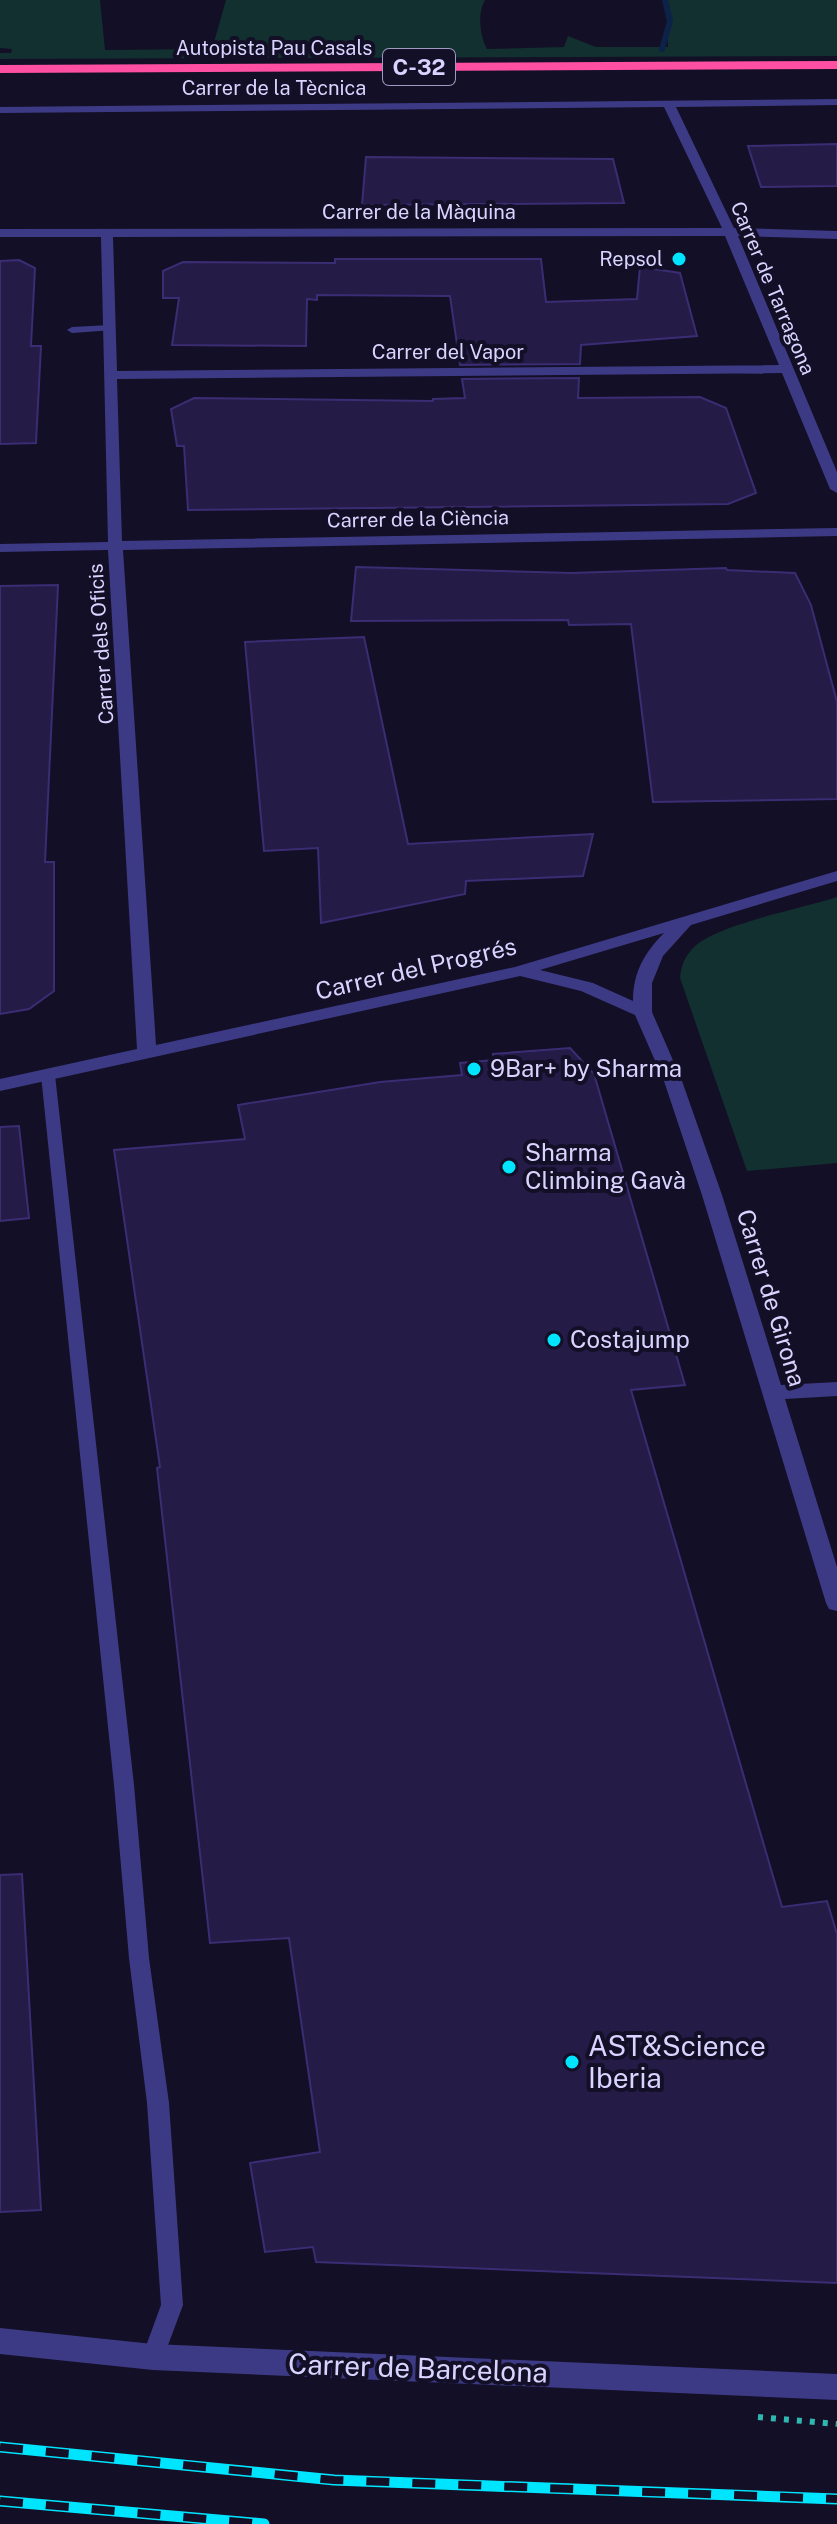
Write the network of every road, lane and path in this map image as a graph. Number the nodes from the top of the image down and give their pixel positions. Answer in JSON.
{"nodes":[{"id":1,"x":837,"y":65,"type":"edge"},
{"id":2,"x":0,"y":69,"type":"edge"},
{"id":3,"x":0,"y":84,"type":"edge"},
{"id":4,"x":112,"y":84,"type":"dead end"},
{"id":5,"x":837,"y":102,"type":"edge"},
{"id":6,"x":668,"y":103,"type":"junction"},
{"id":7,"x":0,"y":110,"type":"edge"},
{"id":8,"x":107,"y":231,"type":"junction"},
{"id":9,"x":730,"y":232,"type":"junction"},
{"id":10,"x":0,"y":233,"type":"edge"},
{"id":11,"x":837,"y":235,"type":"edge"},
{"id":12,"x":110,"y":328,"type":"junction"},
{"id":13,"x":72,"y":330,"type":"dead end"},
{"id":14,"x":785,"y":369,"type":"junction"},
{"id":15,"x":111,"y":375,"type":"junction"},
{"id":16,"x":837,"y":489,"type":"edge"},
{"id":17,"x":837,"y":532,"type":"edge"},
{"id":18,"x":115,"y":544,"type":"junction"},
{"id":19,"x":0,"y":548,"type":"edge"},
{"id":20,"x":837,"y":876,"type":"edge"},
{"id":21,"x":686,"y":922,"type":"junction"},
{"id":22,"x":519,"y":971,"type":"junction"},
{"id":23,"x":643,"y":1012,"type":"junction"},
{"id":24,"x":147,"y":1054,"type":"junction"},
{"id":25,"x":48,"y":1075,"type":"junction"},
{"id":26,"x":0,"y":1085,"type":"edge"},
{"id":27,"x":837,"y":1389,"type":"edge"},
{"id":28,"x":773,"y":1393,"type":"junction"},
{"id":29,"x":837,"y":1603,"type":"edge"},
{"id":30,"x":0,"y":2341,"type":"edge"},
{"id":31,"x":153,"y":2357,"type":"junction"},
{"id":32,"x":837,"y":2387,"type":"edge"},
{"id":33,"x":807,"y":2421,"type":"dead end"},
{"id":34,"x":837,"y":2424,"type":"edge"}],
"edges":[{"from":1,"to":2,"type":"highway","name":"Autopista Pau Casals","number":"C-32"},
{"from":3,"to":4,"type":"highway"},
{"from":5,"to":6,"type":"street","name":"Carrer de la Tècnica"},
{"from":6,"to":7,"type":"street","name":"Carrer de la Tècnica"},
{"from":6,"to":9,"type":"street","name":"Carrer de Tarragona"},
{"from":8,"to":9,"type":"street","name":"Carrer de la Màquina"},
{"from":8,"to":10,"type":"street","name":"Carrer de la Màquina"},
{"from":8,"to":12,"type":"street","name":"Carrer dels Oficis"},
{"from":9,"to":11,"type":"street","name":"Carrer de la Màquina"},
{"from":9,"to":14,"type":"street","name":"Carrer de Tarragona"},
{"from":12,"to":13,"type":"lane"},
{"from":12,"to":15,"type":"street","name":"Carrer dels Oficis"},
{"from":14,"to":15,"type":"street","name":"Carrer del Vapor"},
{"from":14,"to":16,"type":"street","name":"Carrer de Tarragona"},
{"from":15,"to":18,"type":"street","name":"Carrer dels Oficis"},
{"from":17,"to":18,"type":"street","name":"Carrer de la Ciència"},
{"from":18,"to":19,"type":"street","name":"Carrer de la Ciència"},
{"from":18,"to":24,"type":"street","name":"Carrer dels Oficis"},
{"from":20,"to":21,"type":"street","name":"Carrer del Progrés"},
{"from":21,"to":22,"type":"street","name":"Carrer del Progrés"},
{"from":21,"to":23,"type":"street","name":"Carrer de Girona"},
{"from":22,"to":23,"type":"street"},
{"from":22,"to":24,"type":"street","name":"Carrer del Progrés"},
{"from":23,"to":28,"type":"street","name":"Carrer de Girona"},
{"from":24,"to":25,"type":"street","name":"Carrer del Progrés"},
{"from":25,"to":26,"type":"street","name":"Carrer del Progrés"},
{"from":25,"to":31,"type":"lane"},
{"from":27,"to":28,"type":"street"},
{"from":28,"to":29,"type":"street","name":"Carrer de Girona"},
{"from":30,"to":31,"type":"street","name":"Carrer de Barcelona"},
{"from":31,"to":32,"type":"street","name":"Carrer de Barcelona"},
{"from":33,"to":34,"type":"path"}]}
